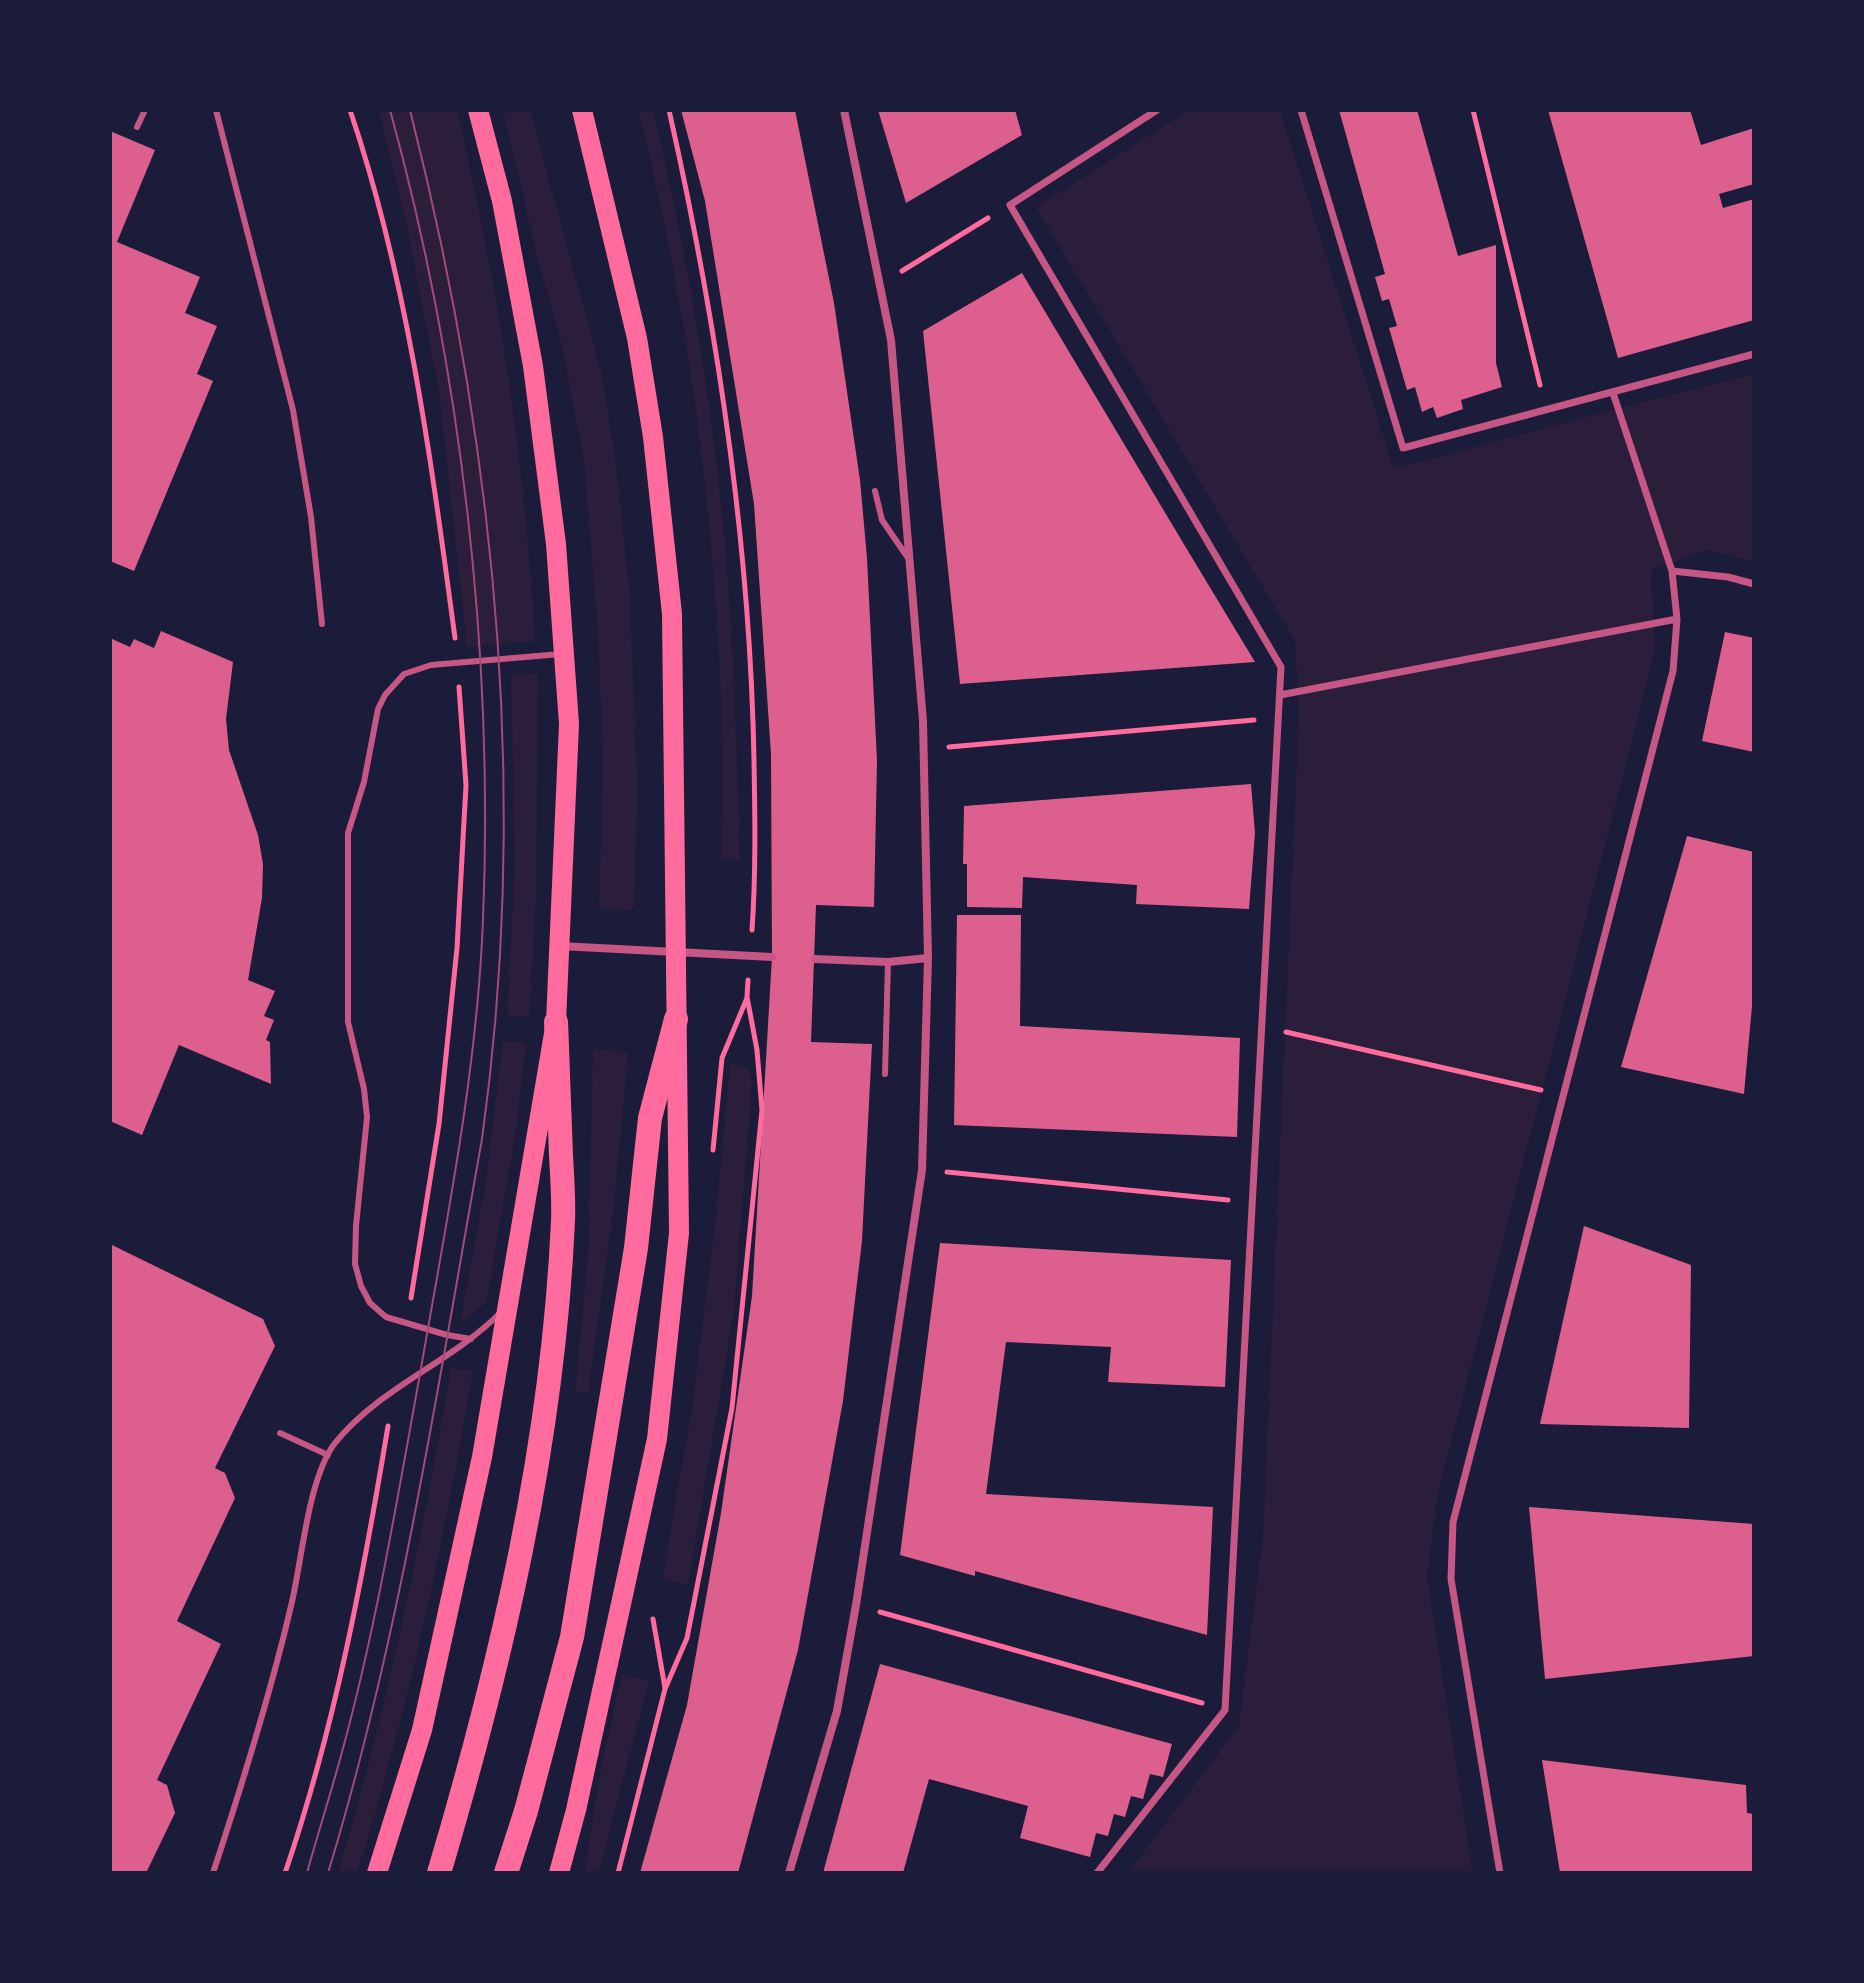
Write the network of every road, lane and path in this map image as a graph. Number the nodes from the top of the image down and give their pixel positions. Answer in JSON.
{"nodes":[{"id":1,"x":145,"y":110,"type":"edge"},
{"id":2,"x":216,"y":110,"type":"edge"},
{"id":3,"x":350,"y":110,"type":"edge"},
{"id":4,"x":478,"y":110,"type":"edge"},
{"id":5,"x":582,"y":110,"type":"edge"},
{"id":6,"x":669,"y":110,"type":"edge"},
{"id":7,"x":844,"y":110,"type":"edge"},
{"id":8,"x":1157,"y":110,"type":"edge"},
{"id":9,"x":1301,"y":110,"type":"edge"},
{"id":10,"x":1473,"y":110,"type":"edge"},
{"id":11,"x":137,"y":127,"type":"dead end"},
{"id":12,"x":994,"y":214,"type":"dead end"},
{"id":13,"x":902,"y":271,"type":"dead end"},
{"id":14,"x":1754,"y":354,"type":"edge"},
{"id":15,"x":1613,"y":393,"type":"junction"},
{"id":16,"x":1546,"y":410,"type":"junction"},
{"id":17,"x":875,"y":491,"type":"dead end"},
{"id":18,"x":910,"y":560,"type":"junction"},
{"id":19,"x":1672,"y":571,"type":"junction"},
{"id":20,"x":1754,"y":584,"type":"edge"},
{"id":21,"x":1677,"y":619,"type":"junction"},
{"id":22,"x":322,"y":624,"type":"dead end"},
{"id":23,"x":564,"y":654,"type":"junction"},
{"id":24,"x":457,"y":662,"type":"junction"},
{"id":25,"x":1280,"y":695,"type":"junction"},
{"id":26,"x":1278,"y":718,"type":"junction"},
{"id":27,"x":924,"y":750,"type":"junction"},
{"id":28,"x":559,"y":946,"type":"junction"},
{"id":29,"x":675,"y":951,"type":"junction"},
{"id":30,"x":751,"y":956,"type":"junction"},
{"id":31,"x":772,"y":957,"type":"dead end"},
{"id":32,"x":928,"y":958,"type":"junction"},
{"id":33,"x":815,"y":959,"type":"dead end"},
{"id":34,"x":888,"y":962,"type":"junction"},
{"id":35,"x":676,"y":1019,"type":"junction"},
{"id":36,"x":556,"y":1022,"type":"junction"},
{"id":37,"x":1262,"y":1026,"type":"junction"},
{"id":38,"x":885,"y":1074,"type":"dead end"},
{"id":39,"x":1563,"y":1095,"type":"junction"},
{"id":40,"x":922,"y":1170,"type":"junction"},
{"id":41,"x":1252,"y":1203,"type":"junction"},
{"id":42,"x":508,"y":1305,"type":"junction"},
{"id":43,"x":405,"y":1323,"type":"junction"},
{"id":44,"x":471,"y":1339,"type":"junction"},
{"id":45,"x":394,"y":1390,"type":"junction"},
{"id":46,"x":280,"y":1433,"type":"dead end"},
{"id":47,"x":328,"y":1455,"type":"junction"},
{"id":48,"x":856,"y":1605,"type":"junction"},
{"id":49,"x":1225,"y":1710,"type":"junction"},
{"id":50,"x":213,"y":1873,"type":"edge"},
{"id":51,"x":285,"y":1873,"type":"edge"},
{"id":52,"x":377,"y":1873,"type":"edge"},
{"id":53,"x":439,"y":1873,"type":"edge"},
{"id":54,"x":506,"y":1873,"type":"edge"},
{"id":55,"x":559,"y":1873,"type":"edge"},
{"id":56,"x":618,"y":1873,"type":"edge"},
{"id":57,"x":789,"y":1873,"type":"edge"},
{"id":58,"x":1097,"y":1873,"type":"edge"},
{"id":59,"x":1500,"y":1873,"type":"edge"}],
"edges":[{"from":1,"to":11,"type":"lane"},
{"from":2,"to":22,"type":"lane"},
{"from":3,"to":24,"type":"path"},
{"from":4,"to":23,"type":"main road"},
{"from":5,"to":29,"type":"main road"},
{"from":6,"to":30,"type":"path"},
{"from":7,"to":18,"type":"street"},
{"from":8,"to":25,"type":"street"},
{"from":9,"to":16,"type":"street"},
{"from":10,"to":16,"type":"path"},
{"from":12,"to":13,"type":"path"},
{"from":14,"to":15,"type":"street"},
{"from":15,"to":16,"type":"street"},
{"from":15,"to":19,"type":"street"},
{"from":17,"to":18,"type":"lane"},
{"from":18,"to":27,"type":"street"},
{"from":19,"to":20,"type":"street"},
{"from":19,"to":21,"type":"street"},
{"from":21,"to":25,"type":"street"},
{"from":21,"to":39,"type":"street"},
{"from":23,"to":24,"type":"lane"},
{"from":23,"to":28,"type":"main road"},
{"from":24,"to":43,"type":"path"},
{"from":24,"to":43,"type":"lane"},
{"from":25,"to":26,"type":"street"},
{"from":26,"to":27,"type":"path"},
{"from":26,"to":37,"type":"street"},
{"from":27,"to":32,"type":"street"},
{"from":28,"to":29,"type":"street"},
{"from":28,"to":36,"type":"main road"},
{"from":29,"to":30,"type":"street"},
{"from":29,"to":35,"type":"main road"},
{"from":30,"to":31,"type":"street"},
{"from":30,"to":56,"type":"path"},
{"from":32,"to":34,"type":"street"},
{"from":32,"to":40,"type":"street"},
{"from":33,"to":34,"type":"street"},
{"from":34,"to":38,"type":"lane"},
{"from":35,"to":54,"type":"highway"},
{"from":35,"to":55,"type":"main road"},
{"from":36,"to":42,"type":"main road"},
{"from":36,"to":53,"type":"highway"},
{"from":37,"to":39,"type":"path"},
{"from":37,"to":41,"type":"street"},
{"from":39,"to":59,"type":"street"},
{"from":40,"to":41,"type":"path"},
{"from":40,"to":48,"type":"street"},
{"from":41,"to":49,"type":"street"},
{"from":42,"to":44,"type":"lane"},
{"from":42,"to":52,"type":"main road"},
{"from":43,"to":44,"type":"lane"},
{"from":44,"to":45,"type":"lane"},
{"from":45,"to":47,"type":"lane"},
{"from":45,"to":51,"type":"path"},
{"from":46,"to":47,"type":"lane"},
{"from":47,"to":50,"type":"lane"},
{"from":48,"to":49,"type":"path"},
{"from":48,"to":57,"type":"street"},
{"from":49,"to":58,"type":"street"}]}
